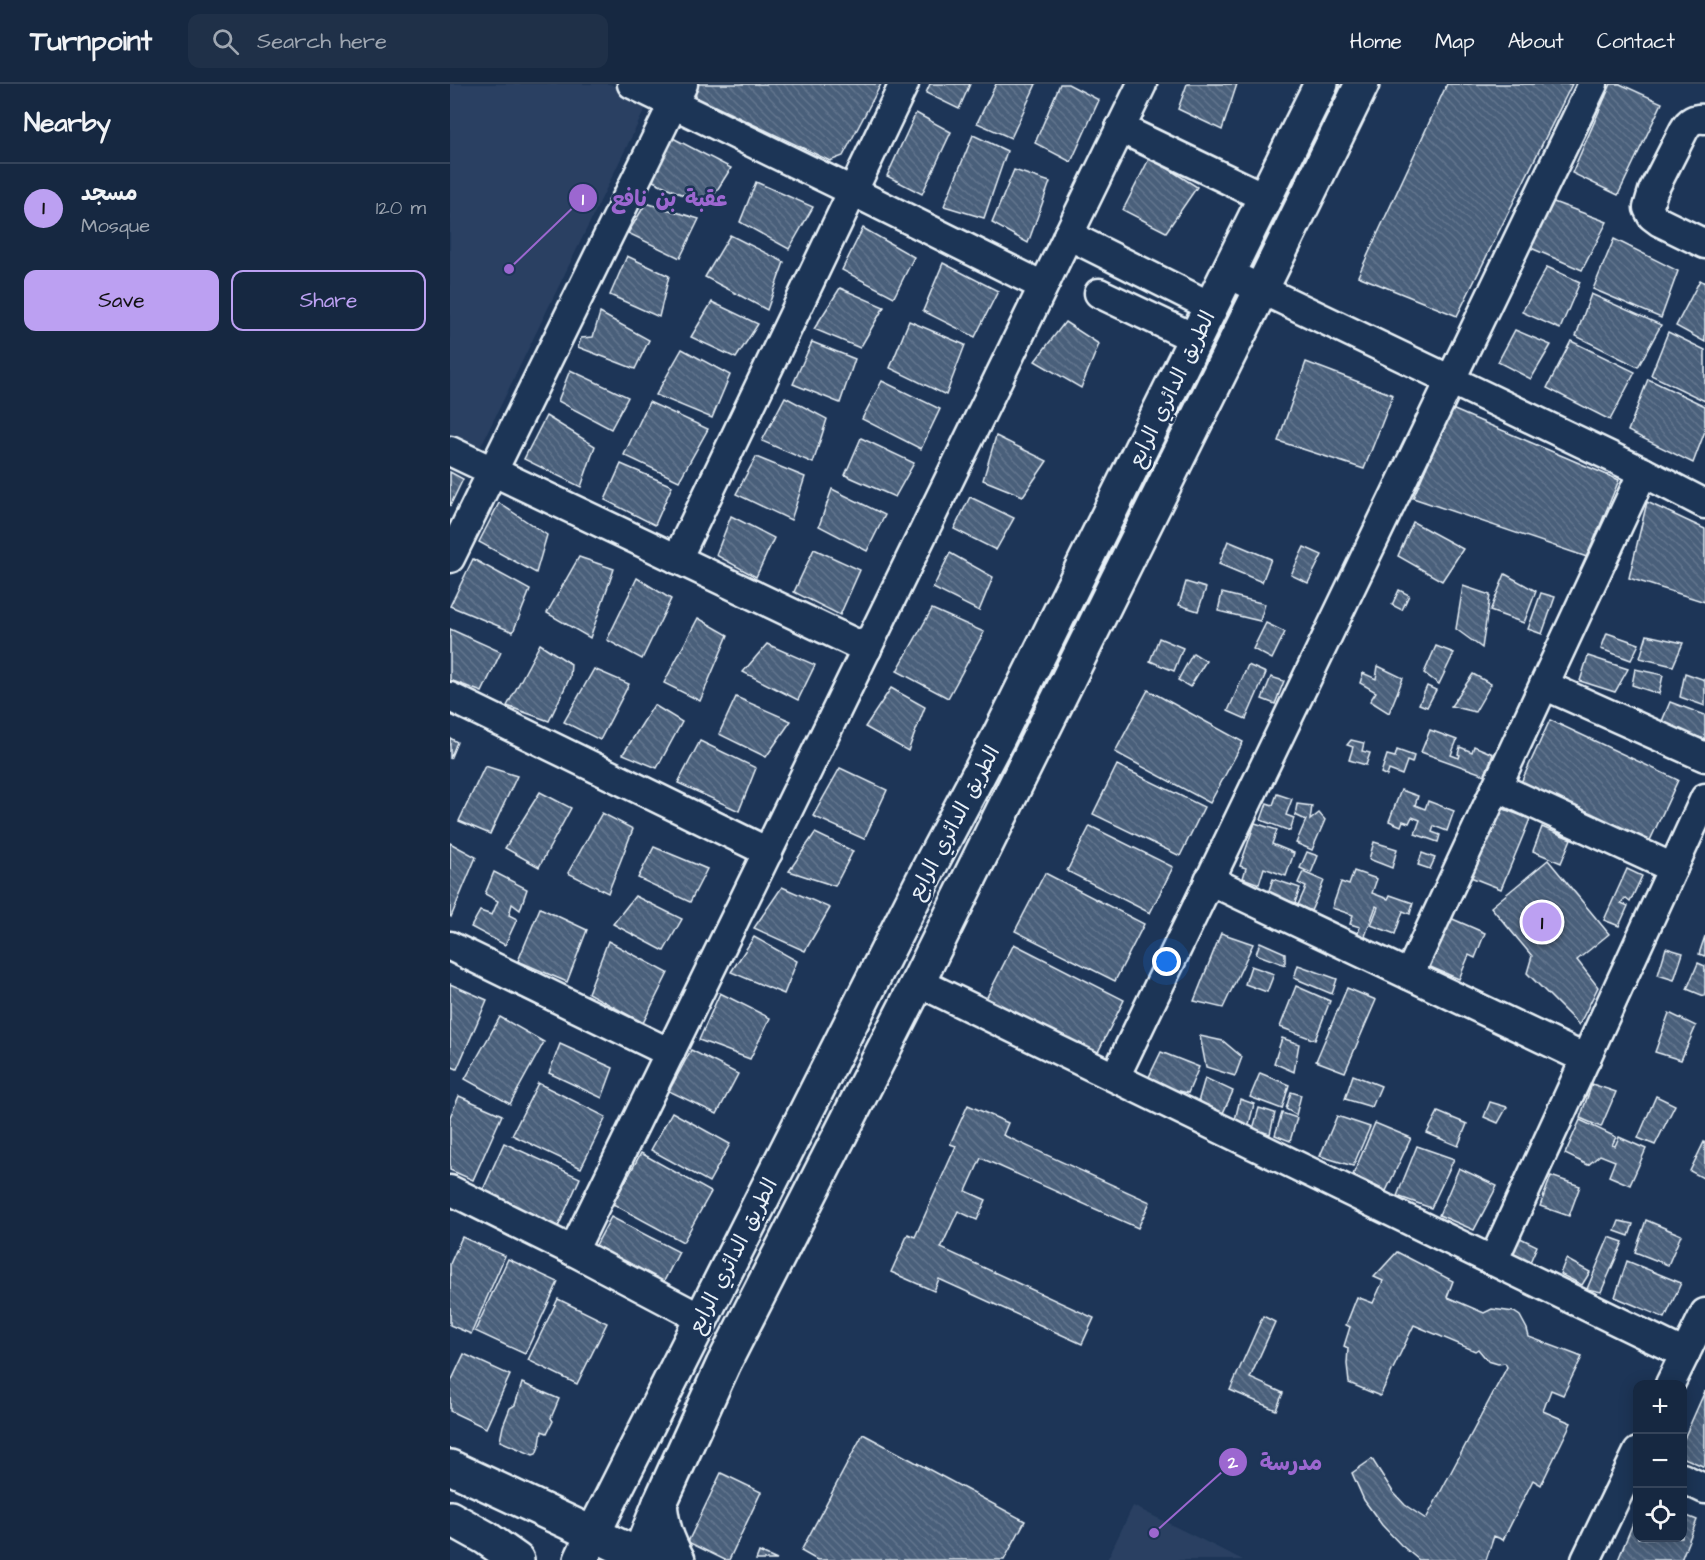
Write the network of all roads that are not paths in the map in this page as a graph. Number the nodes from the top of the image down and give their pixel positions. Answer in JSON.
{"nodes":[{"id":1,"x":904,"y":84,"type":"edge"},
{"id":2,"x":1142,"y":84,"type":"edge"},
{"id":3,"x":1322,"y":84,"type":"edge"},
{"id":4,"x":1362,"y":84,"type":"edge"},
{"id":5,"x":1593,"y":84,"type":"edge"},
{"id":6,"x":635,"y":85,"type":"edge"},
{"id":7,"x":678,"y":94,"type":"edge"},
{"id":8,"x":1705,"y":119,"type":"edge"},
{"id":9,"x":1120,"y":128,"type":"junction"},
{"id":10,"x":852,"y":191,"type":"junction"},
{"id":11,"x":1266,"y":198,"type":"junction"},
{"id":12,"x":1068,"y":235,"type":"junction"},
{"id":13,"x":1705,"y":244,"type":"edge"},
{"id":14,"x":1228,"y":274,"type":"junction"},
{"id":15,"x":1043,"y":286,"type":"junction"},
{"id":16,"x":1261,"y":290,"type":"junction"},
{"id":17,"x":1099,"y":293,"type":"dead end"},
{"id":18,"x":1212,"y":307,"type":"junction"},
{"id":19,"x":1196,"y":339,"type":"junction"},
{"id":20,"x":1450,"y":380,"type":"junction"},
{"id":21,"x":450,"y":451,"type":"edge"},
{"id":22,"x":492,"y":472,"type":"junction"},
{"id":23,"x":1643,"y":472,"type":"junction"},
{"id":24,"x":1705,"y":504,"type":"edge"},
{"id":25,"x":450,"y":558,"type":"edge"},
{"id":26,"x":677,"y":559,"type":"junction"},
{"id":27,"x":867,"y":649,"type":"junction"},
{"id":28,"x":1544,"y":685,"type":"junction"},
{"id":29,"x":450,"y":697,"type":"edge"},
{"id":30,"x":1705,"y":757,"type":"edge"},
{"id":31,"x":1497,"y":787,"type":"junction"},
{"id":32,"x":1705,"y":798,"type":"edge"},
{"id":33,"x":768,"y":852,"type":"junction"},
{"id":34,"x":1673,"y":868,"type":"junction"},
{"id":35,"x":1209,"y":880,"type":"junction"},
{"id":36,"x":450,"y":946,"type":"edge"},
{"id":37,"x":1409,"y":975,"type":"junction"},
{"id":38,"x":918,"y":981,"type":"junction"},
{"id":39,"x":670,"y":1053,"type":"junction"},
{"id":40,"x":1586,"y":1059,"type":"junction"},
{"id":41,"x":1115,"y":1077,"type":"junction"},
{"id":42,"x":450,"y":1190,"type":"edge"},
{"id":43,"x":573,"y":1251,"type":"junction"},
{"id":44,"x":1493,"y":1260,"type":"junction"},
{"id":45,"x":1705,"y":1313,"type":"edge"},
{"id":46,"x":702,"y":1319,"type":"junction"},
{"id":47,"x":1685,"y":1354,"type":"junction"},
{"id":48,"x":1672,"y":1380,"type":"edge"},
{"id":49,"x":1633,"y":1463,"type":"edge"},
{"id":50,"x":450,"y":1467,"type":"edge"},
{"id":51,"x":1687,"y":1480,"type":"edge"},
{"id":52,"x":1705,"y":1489,"type":"edge"},
{"id":53,"x":660,"y":1503,"type":"junction"},
{"id":54,"x":450,"y":1518,"type":"edge"},
{"id":55,"x":587,"y":1547,"type":"edge"},
{"id":56,"x":642,"y":1558,"type":"edge"},
{"id":57,"x":517,"y":1560,"type":"edge"},
{"id":58,"x":678,"y":1560,"type":"edge"},
{"id":59,"x":1586,"y":1560,"type":"edge"}],
"edges":[{"from":1,"to":10,"type":"street"},
{"from":2,"to":9,"type":"street"},
{"from":3,"to":11,"type":"main road","name":"الطريق الدائري الرابع"},
{"from":4,"to":16,"type":"main road","name":"الطريق الدائري الرابع"},
{"from":5,"to":20,"type":"street"},
{"from":6,"to":7,"type":"street"},
{"from":7,"to":10,"type":"street"},
{"from":7,"to":22,"type":"street"},
{"from":8,"to":13,"type":"street"},
{"from":9,"to":11,"type":"street"},
{"from":9,"to":12,"type":"street"},
{"from":10,"to":15,"type":"street"},
{"from":10,"to":26,"type":"street"},
{"from":11,"to":14,"type":"main road","name":"الطريق الدائري الرابع"},
{"from":12,"to":15,"type":"street"},
{"from":12,"to":18,"type":"street"},
{"from":14,"to":16,"type":"street"},
{"from":14,"to":18,"type":"main road","name":"الطريق الدائري الرابع"},
{"from":15,"to":27,"type":"street"},
{"from":16,"to":20,"type":"street"},
{"from":16,"to":38,"type":"main road","name":"الطريق الدائري الرابع"},
{"from":17,"to":19,"type":"street"},
{"from":18,"to":19,"type":"main road","name":"الطريق الدائري الرابع"},
{"from":19,"to":46,"type":"main road","name":"الطريق الدائري الرابع"},
{"from":20,"to":23,"type":"street"},
{"from":20,"to":35,"type":"street"},
{"from":21,"to":22,"type":"street"},
{"from":22,"to":25,"type":"street"},
{"from":22,"to":26,"type":"street"},
{"from":23,"to":24,"type":"street"},
{"from":23,"to":28,"type":"street"},
{"from":26,"to":27,"type":"street"},
{"from":27,"to":33,"type":"street"},
{"from":28,"to":30,"type":"street"},
{"from":28,"to":31,"type":"street"},
{"from":29,"to":33,"type":"street"},
{"from":31,"to":34,"type":"street"},
{"from":31,"to":37,"type":"street"},
{"from":32,"to":34,"type":"street"},
{"from":33,"to":39,"type":"street"},
{"from":34,"to":40,"type":"street"},
{"from":35,"to":37,"type":"street"},
{"from":35,"to":41,"type":"street"},
{"from":36,"to":39,"type":"street"},
{"from":37,"to":40,"type":"street"},
{"from":38,"to":41,"type":"street"},
{"from":38,"to":53,"type":"main road","name":"الطريق الدائري الرابع"},
{"from":39,"to":43,"type":"street"},
{"from":40,"to":44,"type":"street"},
{"from":41,"to":44,"type":"street"},
{"from":42,"to":43,"type":"street"},
{"from":43,"to":46,"type":"street"},
{"from":44,"to":47,"type":"street"},
{"from":45,"to":47,"type":"street"},
{"from":46,"to":55,"type":"main road","name":"الطريق الدائري الرابع"},
{"from":47,"to":48,"type":"street"},
{"from":49,"to":59,"type":"street"},
{"from":50,"to":55,"type":"main road"},
{"from":51,"to":52,"type":"street"},
{"from":53,"to":56,"type":"main road","name":"الطريق الدائري الرابع"},
{"from":53,"to":58,"type":"main road"},
{"from":54,"to":57,"type":"main road"},
{"from":55,"to":56,"type":"main road"}]}
